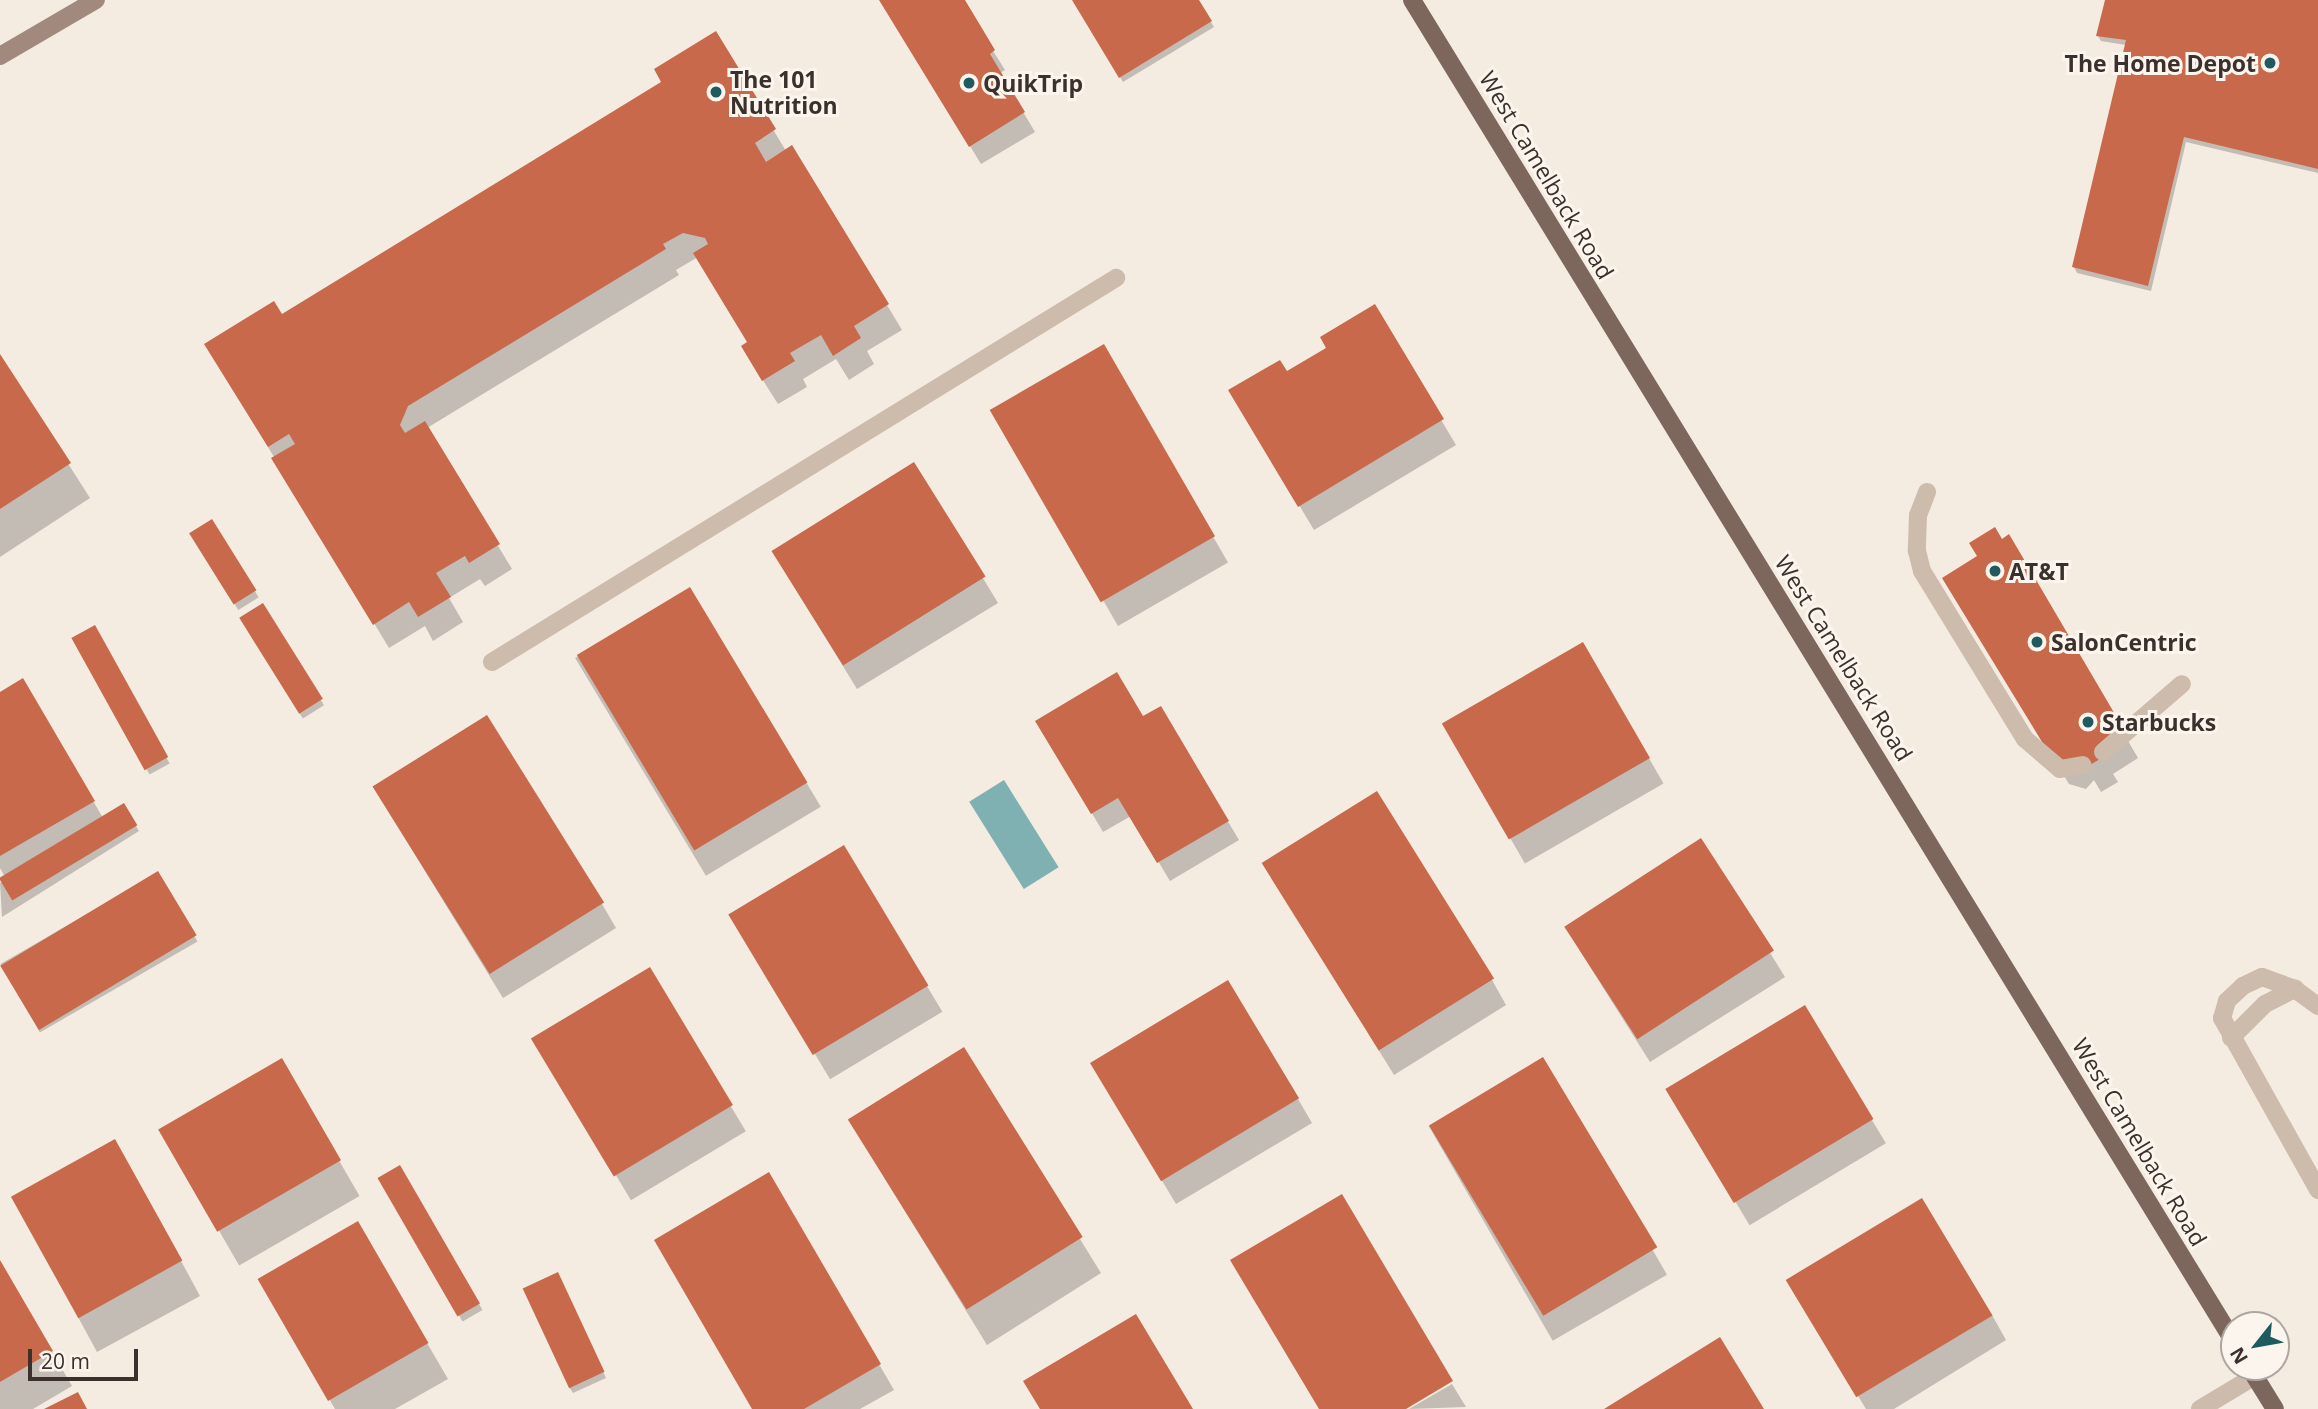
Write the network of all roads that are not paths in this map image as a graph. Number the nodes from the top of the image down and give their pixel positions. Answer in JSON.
{"nodes":[{"id":1,"x":96,"y":0,"type":"edge"},
{"id":2,"x":1412,"y":0,"type":"edge"},
{"id":3,"x":0,"y":56,"type":"edge"},
{"id":4,"x":1116,"y":278,"type":"dead end"},
{"id":5,"x":1927,"y":492,"type":"dead end"},
{"id":6,"x":492,"y":663,"type":"dead end"},
{"id":7,"x":2182,"y":684,"type":"dead end"},
{"id":8,"x":2103,"y":752,"type":"dead end"},
{"id":9,"x":2083,"y":765,"type":"dead end"},
{"id":10,"x":2295,"y":989,"type":"junction"},
{"id":11,"x":2318,"y":1006,"type":"edge"},
{"id":12,"x":2231,"y":1038,"type":"junction"},
{"id":13,"x":2318,"y":1190,"type":"edge"},
{"id":14,"x":2220,"y":1319,"type":"edge"},
{"id":15,"x":2238,"y":1381,"type":"edge"},
{"id":16,"x":2258,"y":1381,"type":"edge"},
{"id":17,"x":2200,"y":1409,"type":"edge"},
{"id":18,"x":2275,"y":1409,"type":"edge"}],
"edges":[{"from":1,"to":3,"type":"main road"},
{"from":2,"to":14,"type":"main road","name":"West Camelback Road"},
{"from":4,"to":6,"type":"street"},
{"from":5,"to":9,"type":"street"},
{"from":7,"to":8,"type":"street"},
{"from":10,"to":11,"type":"street"},
{"from":10,"to":12,"type":"street"},
{"from":10,"to":12,"type":"street"},
{"from":12,"to":13,"type":"street"},
{"from":15,"to":17,"type":"street"},
{"from":16,"to":18,"type":"main road"}]}
